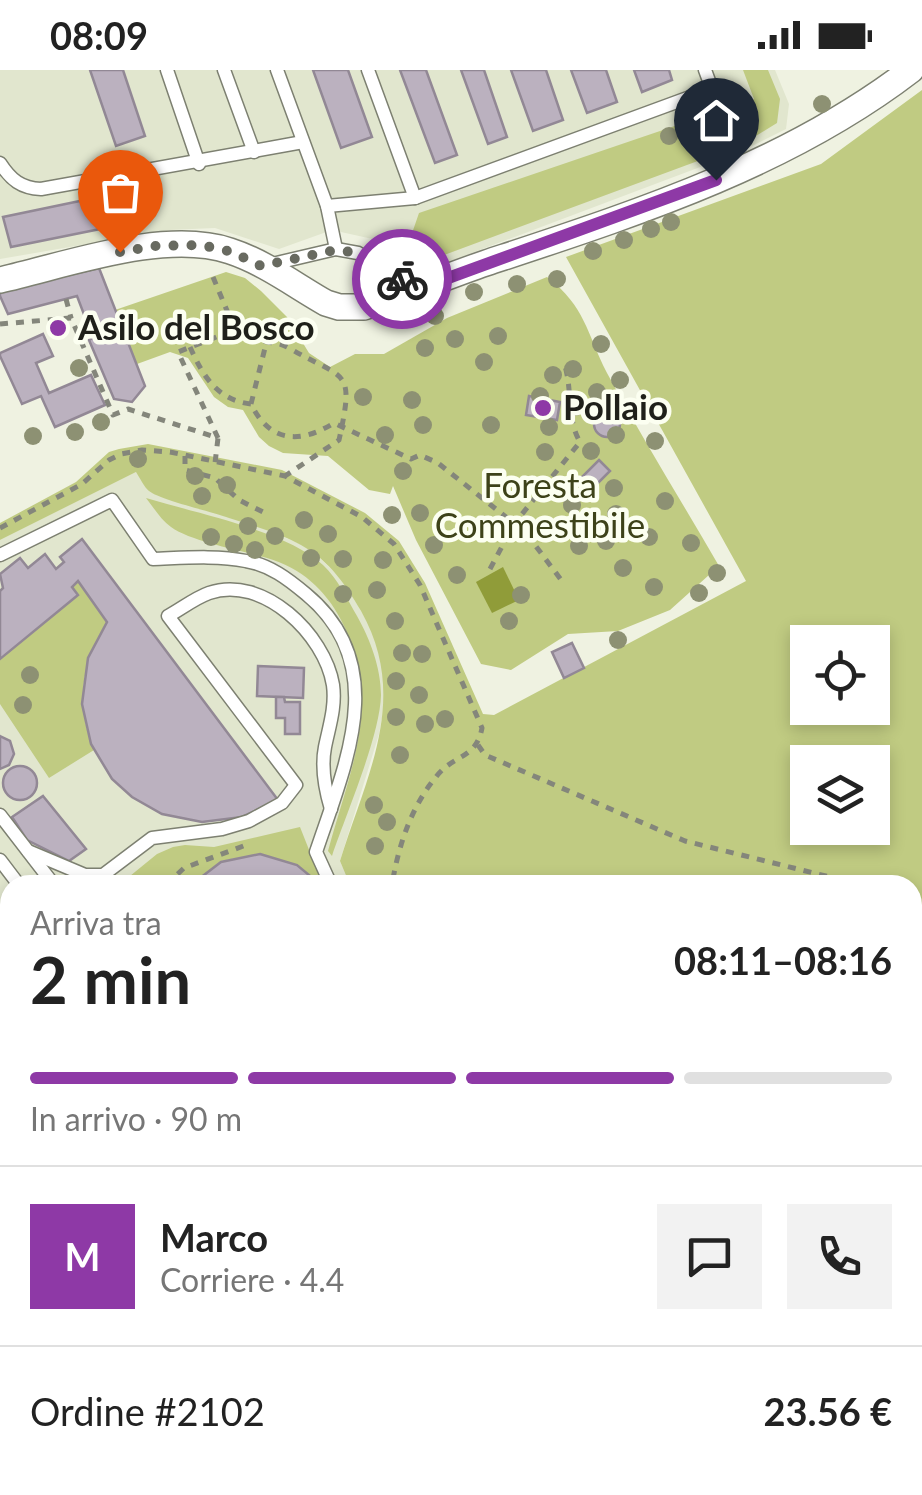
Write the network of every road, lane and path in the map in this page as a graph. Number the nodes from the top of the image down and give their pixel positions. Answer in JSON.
{"nodes":[{"id":1,"x":166,"y":70,"type":"edge"},
{"id":2,"x":224,"y":70,"type":"edge"},
{"id":3,"x":277,"y":70,"type":"edge"},
{"id":4,"x":368,"y":70,"type":"edge"},
{"id":5,"x":704,"y":70,"type":"edge"},
{"id":6,"x":911,"y":70,"type":"edge"},
{"id":7,"x":303,"y":142,"type":"junction"},
{"id":8,"x":254,"y":152,"type":"junction"},
{"id":9,"x":0,"y":163,"type":"edge"},
{"id":10,"x":199,"y":164,"type":"junction"},
{"id":11,"x":415,"y":198,"type":"junction"},
{"id":12,"x":327,"y":206,"type":"junction"},
{"id":13,"x":336,"y":250,"type":"junction"},
{"id":14,"x":261,"y":266,"type":"junction"},
{"id":15,"x":213,"y":277,"type":"dead end"},
{"id":16,"x":0,"y":280,"type":"edge"},
{"id":17,"x":418,"y":289,"type":"junction"},
{"id":18,"x":66,"y":299,"type":"dead end"},
{"id":19,"x":72,"y":318,"type":"junction"},
{"id":20,"x":4,"y":324,"type":"edge"},
{"id":21,"x":235,"y":330,"type":"junction"},
{"id":22,"x":91,"y":333,"type":"dead end"},
{"id":23,"x":80,"y":338,"type":"junction"},
{"id":24,"x":91,"y":343,"type":"dead end"},
{"id":25,"x":266,"y":344,"type":"junction"},
{"id":26,"x":190,"y":347,"type":"junction"},
{"id":27,"x":90,"y":361,"type":"junction"},
{"id":28,"x":564,"y":363,"type":"dead end"},
{"id":29,"x":251,"y":404,"type":"junction"},
{"id":30,"x":342,"y":428,"type":"junction"},
{"id":31,"x":218,"y":438,"type":"junction"},
{"id":32,"x":185,"y":456,"type":"junction"},
{"id":33,"x":214,"y":464,"type":"junction"},
{"id":34,"x":285,"y":476,"type":"junction"},
{"id":35,"x":263,"y":512,"type":"dead end"},
{"id":36,"x":514,"y":524,"type":"junction"},
{"id":37,"x":0,"y":528,"type":"edge"},
{"id":38,"x":0,"y":555,"type":"edge"},
{"id":39,"x":490,"y":569,"type":"dead end"},
{"id":40,"x":565,"y":585,"type":"dead end"},
{"id":41,"x":478,"y":745,"type":"junction"},
{"id":42,"x":330,"y":809,"type":"junction"},
{"id":43,"x":0,"y":815,"type":"edge"},
{"id":44,"x":246,"y":844,"type":"dead end"},
{"id":45,"x":28,"y":851,"type":"junction"},
{"id":46,"x":46,"y":875,"type":"edge"},
{"id":47,"x":177,"y":875,"type":"edge"},
{"id":48,"x":327,"y":875,"type":"edge"},
{"id":49,"x":395,"y":875,"type":"edge"},
{"id":50,"x":822,"y":875,"type":"edge"}],
"edges":[{"from":1,"to":10,"type":"lane"},
{"from":2,"to":8,"type":"lane"},
{"from":3,"to":7,"type":"lane"},
{"from":4,"to":11,"type":"lane"},
{"from":5,"to":11,"type":"lane"},
{"from":6,"to":17,"type":"street"},
{"from":7,"to":8,"type":"lane"},
{"from":7,"to":12,"type":"lane"},
{"from":8,"to":10,"type":"lane"},
{"from":9,"to":10,"type":"lane"},
{"from":11,"to":12,"type":"lane"},
{"from":12,"to":13,"type":"lane"},
{"from":13,"to":14,"type":"lane"},
{"from":13,"to":17,"type":"lane"},
{"from":14,"to":16,"type":"street"},
{"from":14,"to":17,"type":"street"},
{"from":15,"to":21,"type":"path"},
{"from":18,"to":19,"type":"path"},
{"from":19,"to":20,"type":"path"},
{"from":19,"to":23,"type":"path"},
{"from":21,"to":25,"type":"path"},
{"from":21,"to":26,"type":"path"},
{"from":22,"to":23,"type":"path"},
{"from":23,"to":27,"type":"path"},
{"from":24,"to":27,"type":"path"},
{"from":25,"to":29,"type":"path"},
{"from":25,"to":30,"type":"path"},
{"from":26,"to":29,"type":"path"},
{"from":26,"to":31,"type":"path"},
{"from":27,"to":31,"type":"path"},
{"from":28,"to":36,"type":"path"},
{"from":29,"to":30,"type":"path"},
{"from":30,"to":34,"type":"path"},
{"from":30,"to":36,"type":"path"},
{"from":31,"to":33,"type":"path"},
{"from":32,"to":33,"type":"path"},
{"from":32,"to":35,"type":"path"},
{"from":32,"to":37,"type":"path"},
{"from":33,"to":34,"type":"path"},
{"from":34,"to":41,"type":"path"},
{"from":36,"to":39,"type":"path"},
{"from":36,"to":40,"type":"path"},
{"from":38,"to":42,"type":"lane"},
{"from":41,"to":49,"type":"path"},
{"from":41,"to":50,"type":"path"},
{"from":42,"to":45,"type":"lane"},
{"from":42,"to":48,"type":"lane"},
{"from":43,"to":45,"type":"lane"},
{"from":44,"to":47,"type":"path"},
{"from":45,"to":46,"type":"lane"}]}
